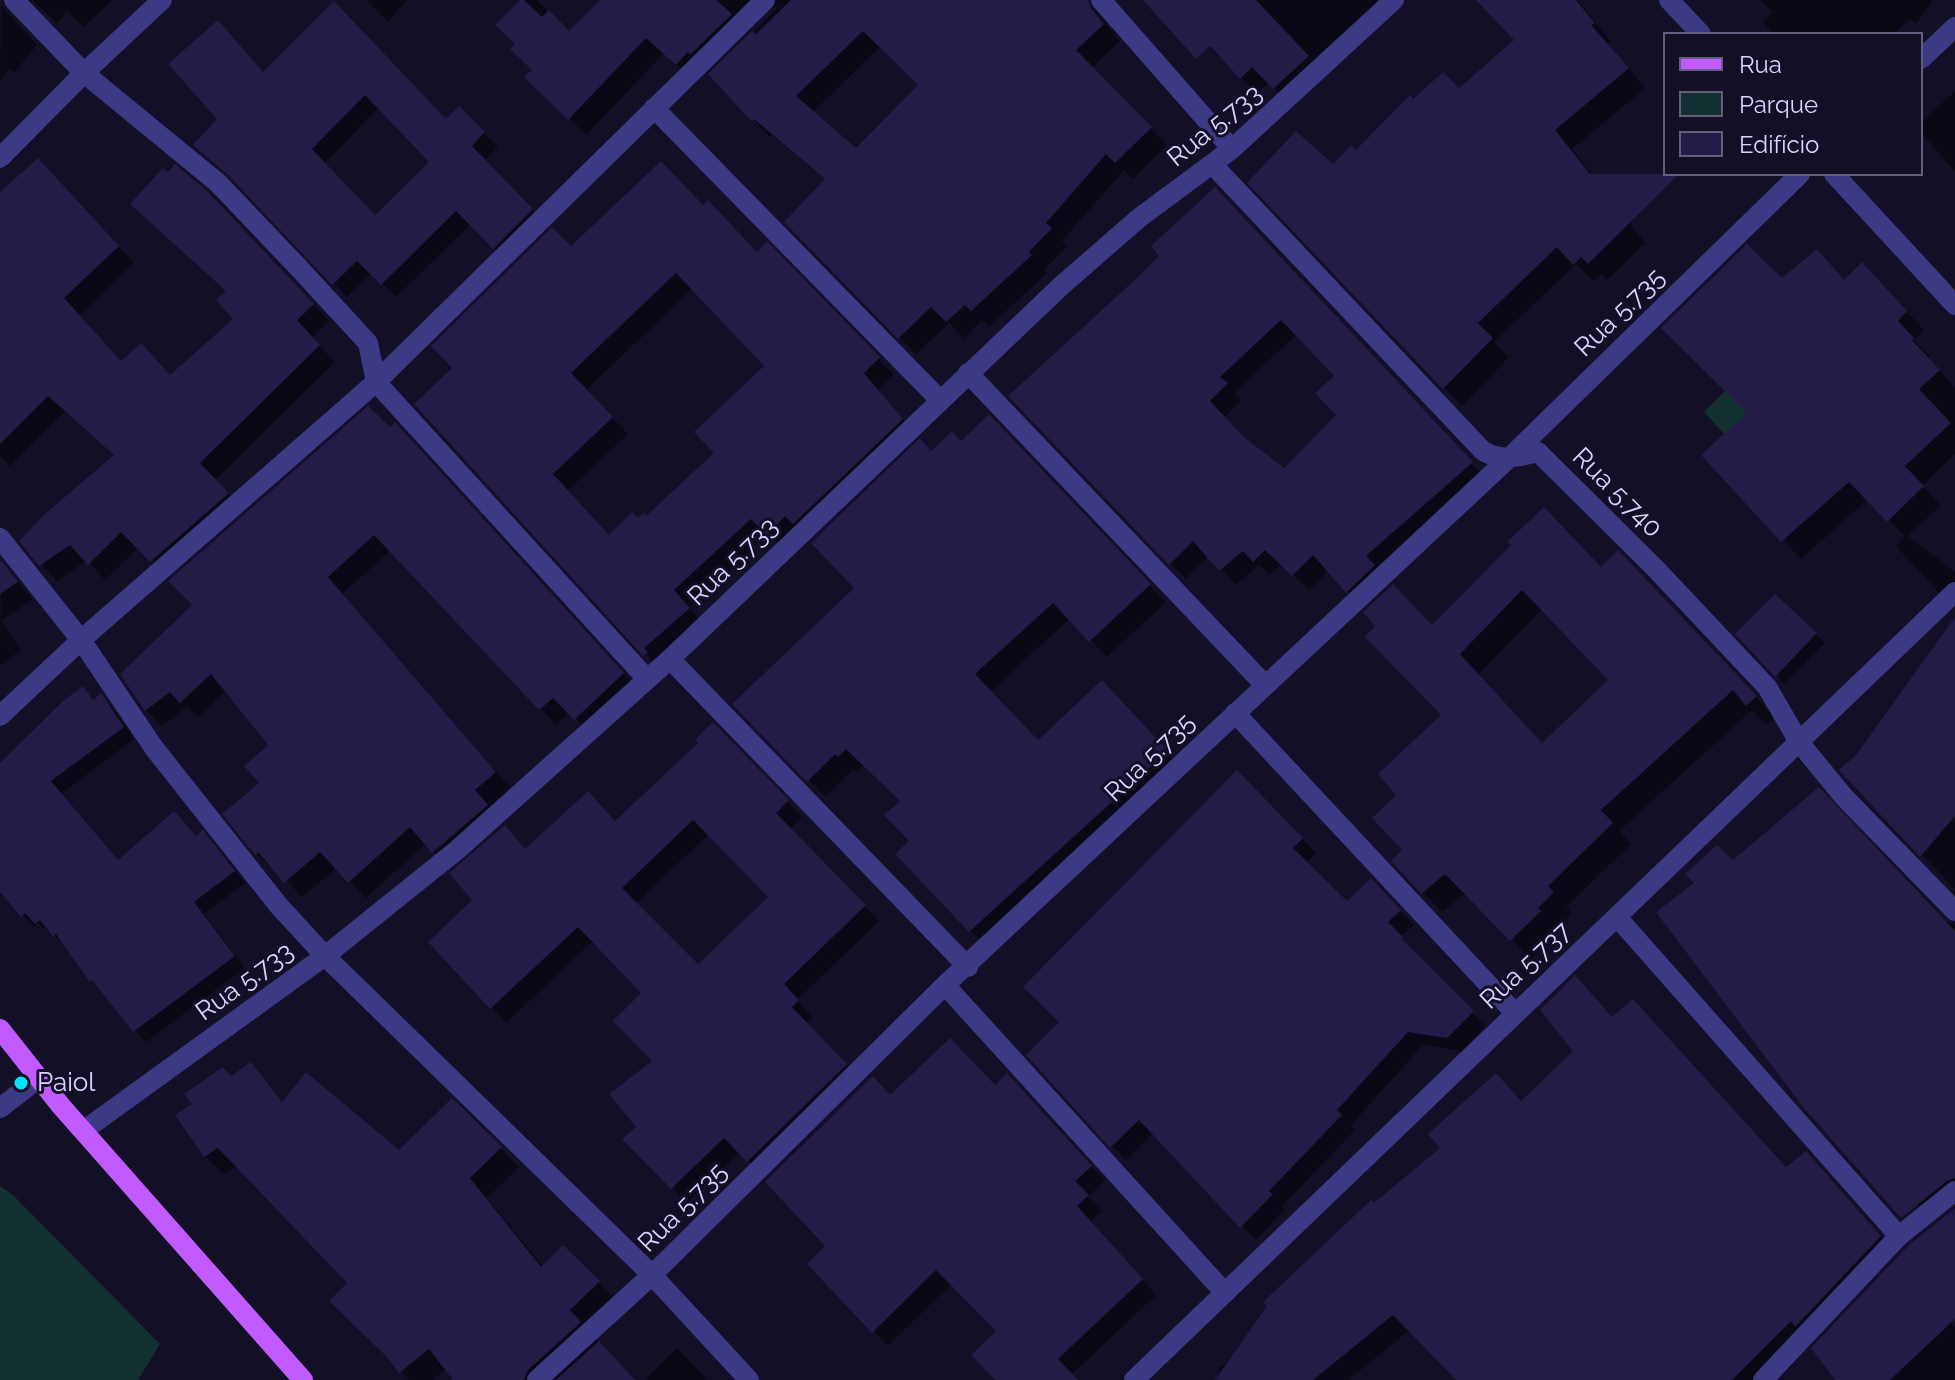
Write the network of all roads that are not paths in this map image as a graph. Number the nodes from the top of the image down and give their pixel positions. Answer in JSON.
{"nodes":[{"id":1,"x":14,"y":0,"type":"edge"},
{"id":2,"x":162,"y":0,"type":"edge"},
{"id":3,"x":765,"y":0,"type":"edge"},
{"id":4,"x":1101,"y":0,"type":"edge"},
{"id":5,"x":1394,"y":0,"type":"edge"},
{"id":6,"x":1669,"y":0,"type":"edge"},
{"id":7,"x":1955,"y":27,"type":"edge"},
{"id":8,"x":1699,"y":32,"type":"edge"},
{"id":9,"x":1923,"y":57,"type":"edge"},
{"id":10,"x":84,"y":73,"type":"junction"},
{"id":11,"x":654,"y":108,"type":"junction"},
{"id":12,"x":1232,"y":149,"type":"junction"},
{"id":13,"x":0,"y":158,"type":"edge"},
{"id":14,"x":1212,"y":164,"type":"junction"},
{"id":15,"x":1798,"y":176,"type":"edge"},
{"id":16,"x":1836,"y":176,"type":"edge"},
{"id":17,"x":1955,"y":305,"type":"edge"},
{"id":18,"x":968,"y":373,"type":"junction"},
{"id":19,"x":376,"y":382,"type":"junction"},
{"id":20,"x":940,"y":400,"type":"junction"},
{"id":21,"x":1509,"y":458,"type":"junction"},
{"id":22,"x":0,"y":538,"type":"edge"},
{"id":23,"x":1955,"y":592,"type":"edge"},
{"id":24,"x":81,"y":640,"type":"junction"},
{"id":25,"x":670,"y":659,"type":"junction"},
{"id":26,"x":647,"y":679,"type":"junction"},
{"id":27,"x":1265,"y":685,"type":"junction"},
{"id":28,"x":1235,"y":713,"type":"junction"},
{"id":29,"x":0,"y":716,"type":"edge"},
{"id":30,"x":1799,"y":742,"type":"junction"},
{"id":31,"x":1955,"y":911,"type":"edge"},
{"id":32,"x":1617,"y":917,"type":"junction"},
{"id":33,"x":325,"y":956,"type":"junction"},
{"id":34,"x":968,"y":967,"type":"junction"},
{"id":35,"x":945,"y":985,"type":"junction"},
{"id":36,"x":1515,"y":1013,"type":"junction"},
{"id":37,"x":0,"y":1029,"type":"edge"},
{"id":38,"x":39,"y":1078,"type":"junction"},
{"id":39,"x":0,"y":1108,"type":"edge"},
{"id":40,"x":83,"y":1131,"type":"junction"},
{"id":41,"x":1955,"y":1191,"type":"edge"},
{"id":42,"x":1899,"y":1236,"type":"junction"},
{"id":43,"x":652,"y":1275,"type":"junction"},
{"id":44,"x":1225,"y":1293,"type":"junction"},
{"id":45,"x":303,"y":1380,"type":"edge"},
{"id":46,"x":537,"y":1380,"type":"edge"},
{"id":47,"x":749,"y":1380,"type":"edge"},
{"id":48,"x":1134,"y":1380,"type":"edge"},
{"id":49,"x":1763,"y":1380,"type":"edge"}],
"edges":[{"from":1,"to":10,"type":"street"},
{"from":2,"to":10,"type":"street"},
{"from":3,"to":11,"type":"street"},
{"from":4,"to":12,"type":"street"},
{"from":5,"to":12,"type":"street","name":"Rua 5.733"},
{"from":6,"to":8,"type":"street"},
{"from":7,"to":9,"type":"street"},
{"from":10,"to":13,"type":"street"},
{"from":10,"to":19,"type":"street"},
{"from":11,"to":19,"type":"street"},
{"from":11,"to":20,"type":"street"},
{"from":12,"to":14,"type":"street","name":"Rua 5.733"},
{"from":14,"to":18,"type":"street","name":"Rua 5.733"},
{"from":14,"to":21,"type":"street","name":"Rua 5.740"},
{"from":15,"to":21,"type":"street","name":"Rua 5.735"},
{"from":16,"to":17,"type":"street"},
{"from":18,"to":20,"type":"street","name":"Rua 5.733"},
{"from":18,"to":27,"type":"street"},
{"from":19,"to":24,"type":"street"},
{"from":19,"to":26,"type":"street"},
{"from":20,"to":25,"type":"street","name":"Rua 5.733"},
{"from":21,"to":27,"type":"street","name":"Rua 5.735"},
{"from":21,"to":30,"type":"street","name":"Rua 5.740"},
{"from":22,"to":24,"type":"street"},
{"from":23,"to":30,"type":"street","name":"Rua 5.737"},
{"from":24,"to":29,"type":"street"},
{"from":24,"to":33,"type":"street"},
{"from":25,"to":26,"type":"street","name":"Rua 5.733"},
{"from":25,"to":34,"type":"street"},
{"from":26,"to":33,"type":"street","name":"Rua 5.733"},
{"from":27,"to":28,"type":"street","name":"Rua 5.735"},
{"from":28,"to":34,"type":"street","name":"Rua 5.735"},
{"from":28,"to":36,"type":"street"},
{"from":30,"to":31,"type":"street","name":"Rua 5.740"},
{"from":30,"to":32,"type":"street","name":"Rua 5.737"},
{"from":32,"to":36,"type":"street","name":"Rua 5.737"},
{"from":32,"to":42,"type":"street"},
{"from":33,"to":40,"type":"street","name":"Rua 5.733"},
{"from":33,"to":43,"type":"street"},
{"from":34,"to":35,"type":"street","name":"Rua 5.735"},
{"from":35,"to":43,"type":"street","name":"Rua 5.735"},
{"from":35,"to":44,"type":"street"},
{"from":36,"to":44,"type":"street","name":"Rua 5.737"},
{"from":37,"to":38,"type":"main road"},
{"from":38,"to":39,"type":"street"},
{"from":38,"to":40,"type":"main road"},
{"from":40,"to":45,"type":"main road"},
{"from":41,"to":42,"type":"street"},
{"from":42,"to":49,"type":"street"},
{"from":43,"to":46,"type":"street","name":"Rua 5.735"},
{"from":43,"to":47,"type":"street"},
{"from":44,"to":48,"type":"street","name":"Rua 5.737"}]}
